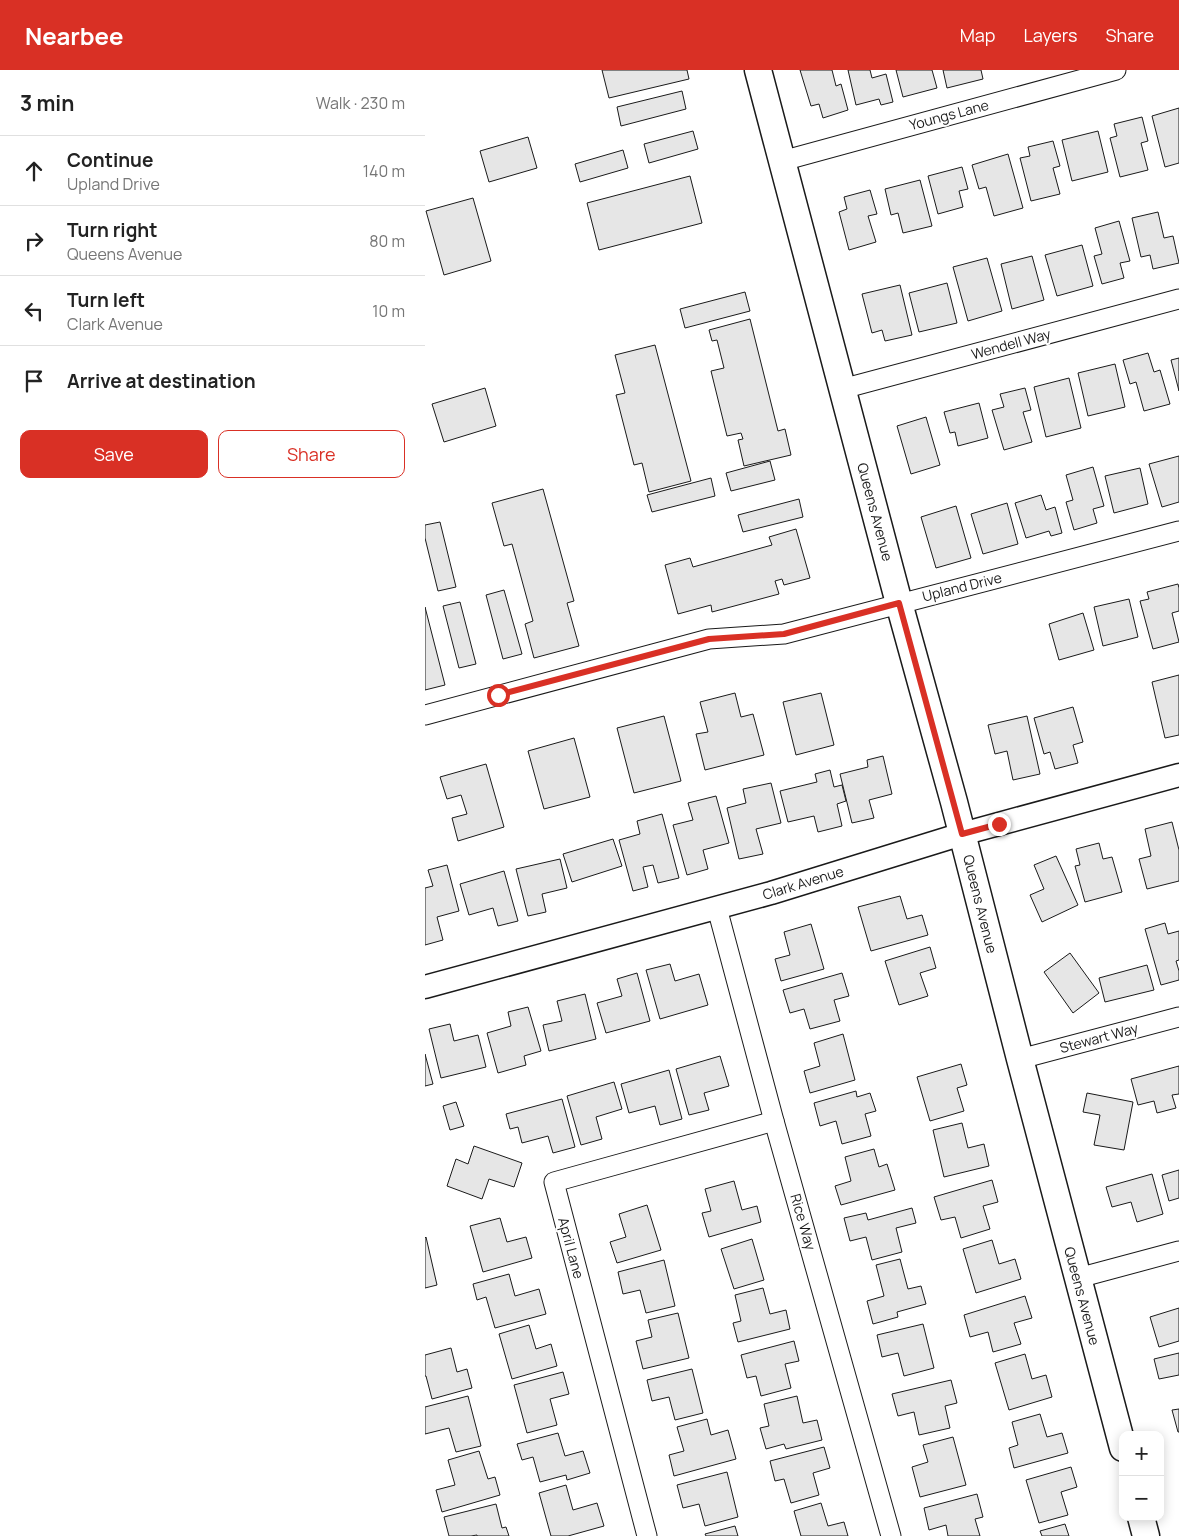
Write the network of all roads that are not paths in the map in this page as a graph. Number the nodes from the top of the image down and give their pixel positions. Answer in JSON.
{"nodes":[{"id":1,"x":758,"y":70,"type":"edge"},
{"id":2,"x":1116,"y":70,"type":"edge"},
{"id":3,"x":782,"y":161,"type":"junction"},
{"id":4,"x":1179,"y":299,"type":"edge"},
{"id":5,"x":842,"y":390,"type":"junction"},
{"id":6,"x":1179,"y":531,"type":"edge"},
{"id":7,"x":899,"y":603,"type":"junction"},
{"id":8,"x":425,"y":715,"type":"edge"},
{"id":9,"x":1179,"y":775,"type":"edge"},
{"id":10,"x":962,"y":834,"type":"junction"},
{"id":11,"x":717,"y":908,"type":"junction"},
{"id":12,"x":425,"y":987,"type":"edge"},
{"id":13,"x":1179,"y":1017,"type":"edge"},
{"id":14,"x":1020,"y":1059,"type":"junction"},
{"id":15,"x":774,"y":1121,"type":"junction"},
{"id":16,"x":1179,"y":1251,"type":"edge"},
{"id":17,"x":1078,"y":1278,"type":"junction"},
{"id":18,"x":1119,"y":1433,"type":"edge"},
{"id":19,"x":1142,"y":1521,"type":"edge"},
{"id":20,"x":647,"y":1536,"type":"edge"},
{"id":21,"x":891,"y":1536,"type":"edge"},
{"id":22,"x":1146,"y":1536,"type":"edge"}],
"edges":[{"from":1,"to":3,"type":"main road","name":"Queens Avenue"},
{"from":2,"to":3,"type":"street","name":"Youngs Lane"},
{"from":3,"to":5,"type":"main road","name":"Queens Avenue"},
{"from":4,"to":5,"type":"street","name":"Wendell Way"},
{"from":5,"to":7,"type":"main road","name":"Queens Avenue"},
{"from":6,"to":7,"type":"street","name":"Upland Drive"},
{"from":7,"to":8,"type":"street","name":"Upland Drive"},
{"from":7,"to":10,"type":"main road","name":"Queens Avenue"},
{"from":9,"to":10,"type":"street","name":"Clark Avenue"},
{"from":10,"to":11,"type":"street","name":"Clark Avenue"},
{"from":10,"to":14,"type":"main road","name":"Queens Avenue"},
{"from":11,"to":12,"type":"street","name":"Clark Avenue"},
{"from":11,"to":15,"type":"street","name":"Rice Way"},
{"from":13,"to":14,"type":"street","name":"Stewart Way"},
{"from":14,"to":17,"type":"main road","name":"Queens Avenue"},
{"from":15,"to":20,"type":"street","name":"April Lane"},
{"from":15,"to":21,"type":"street","name":"Rice Way"},
{"from":16,"to":17,"type":"street"},
{"from":17,"to":18,"type":"main road","name":"Queens Avenue"},
{"from":19,"to":22,"type":"main road"}]}
